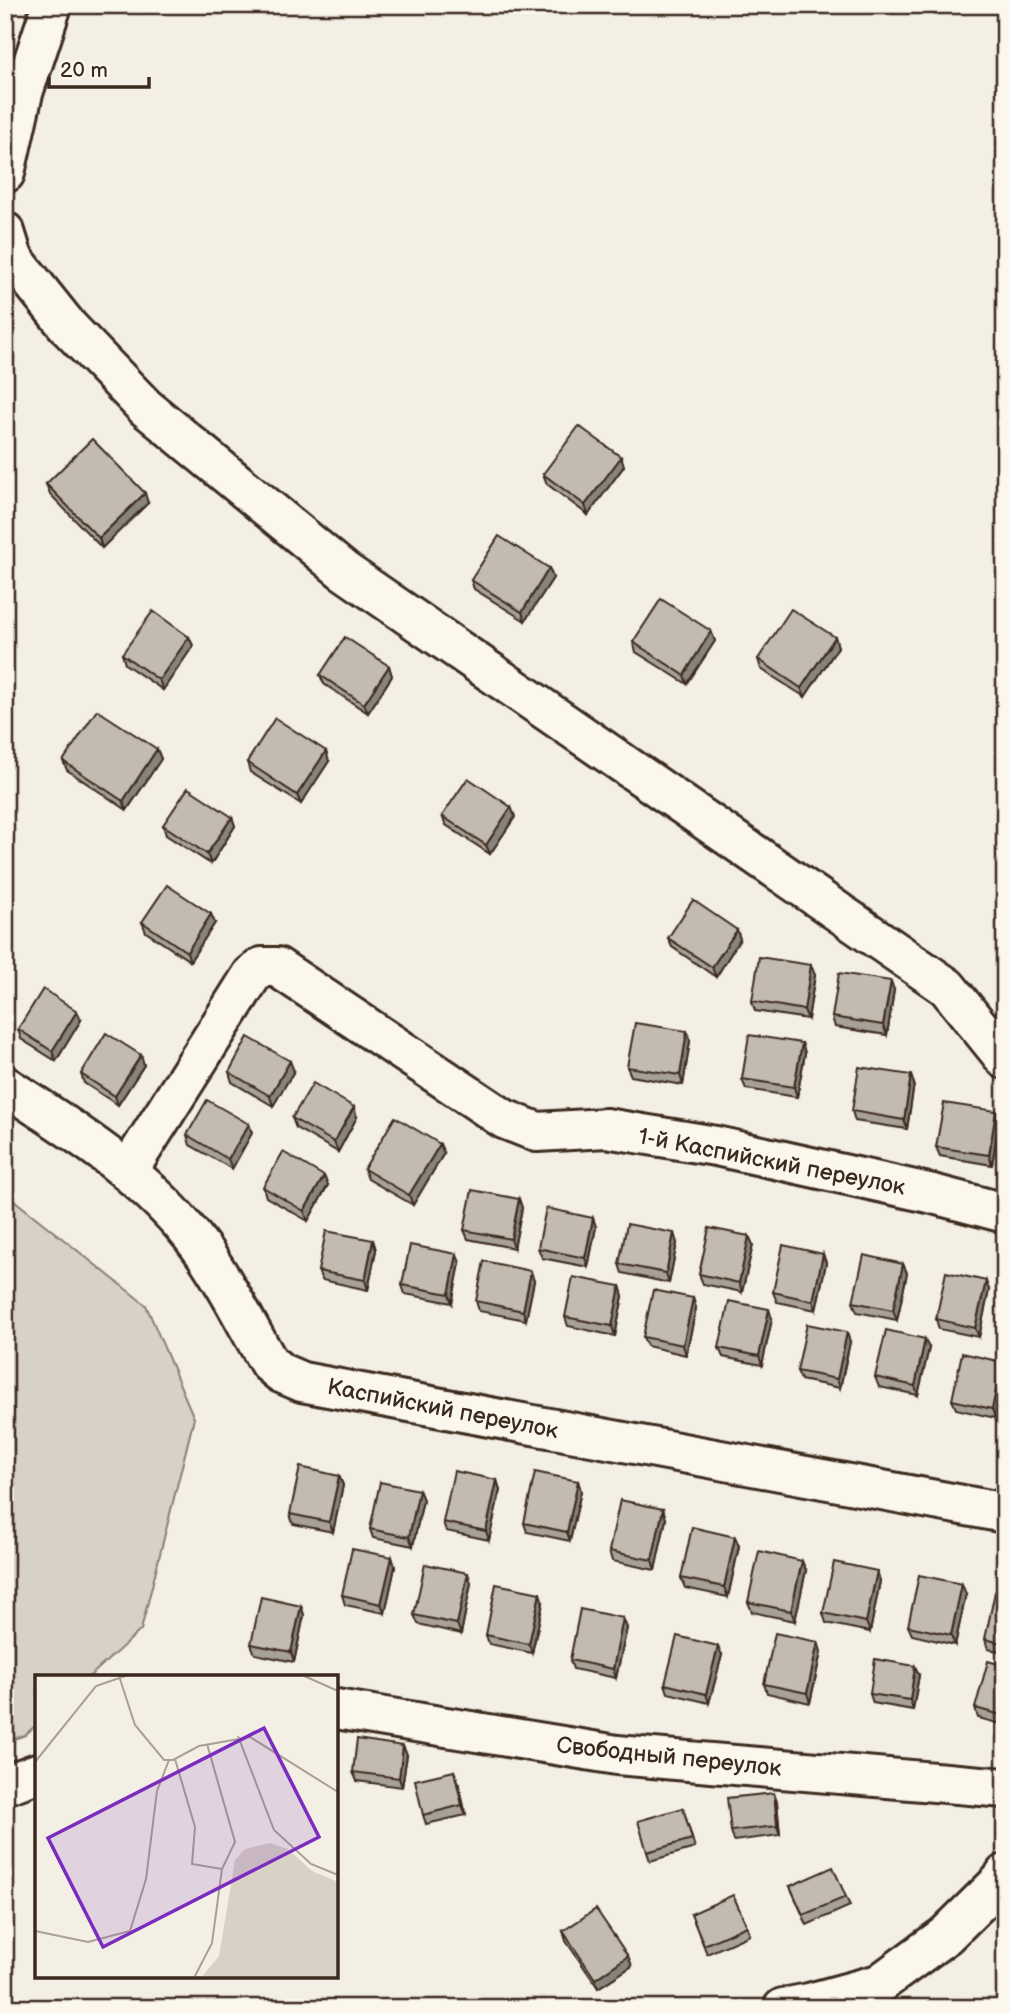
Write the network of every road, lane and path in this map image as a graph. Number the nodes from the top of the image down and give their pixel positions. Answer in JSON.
{"nodes":[{"id":1,"x":52,"y":5,"type":"edge"},
{"id":2,"x":5,"y":173,"type":"edge"},
{"id":3,"x":5,"y":232,"type":"edge"},
{"id":4,"x":1005,"y":1059,"type":"edge"},
{"id":5,"x":5,"y":1086,"type":"edge"},
{"id":6,"x":128,"y":1171,"type":"junction"},
{"id":7,"x":1005,"y":1213,"type":"edge"},
{"id":8,"x":1005,"y":1513,"type":"edge"},
{"id":9,"x":338,"y":1709,"type":"edge"},
{"id":10,"x":35,"y":1774,"type":"edge"},
{"id":11,"x":5,"y":1785,"type":"edge"},
{"id":12,"x":1005,"y":1788,"type":"edge"},
{"id":13,"x":1005,"y":1874,"type":"edge"},
{"id":14,"x":783,"y":2008,"type":"edge"}],
"edges":[{"from":1,"to":2,"type":"street"},
{"from":3,"to":4,"type":"street"},
{"from":5,"to":6,"type":"street","name":"Каспийский переулок"},
{"from":6,"to":7,"type":"street","name":"1-й Каспийский переулок"},
{"from":6,"to":8,"type":"street","name":"Каспийский переулок"},
{"from":9,"to":12,"type":"street","name":"Свободный переулок"},
{"from":10,"to":11,"type":"street"},
{"from":13,"to":14,"type":"street"}]}
